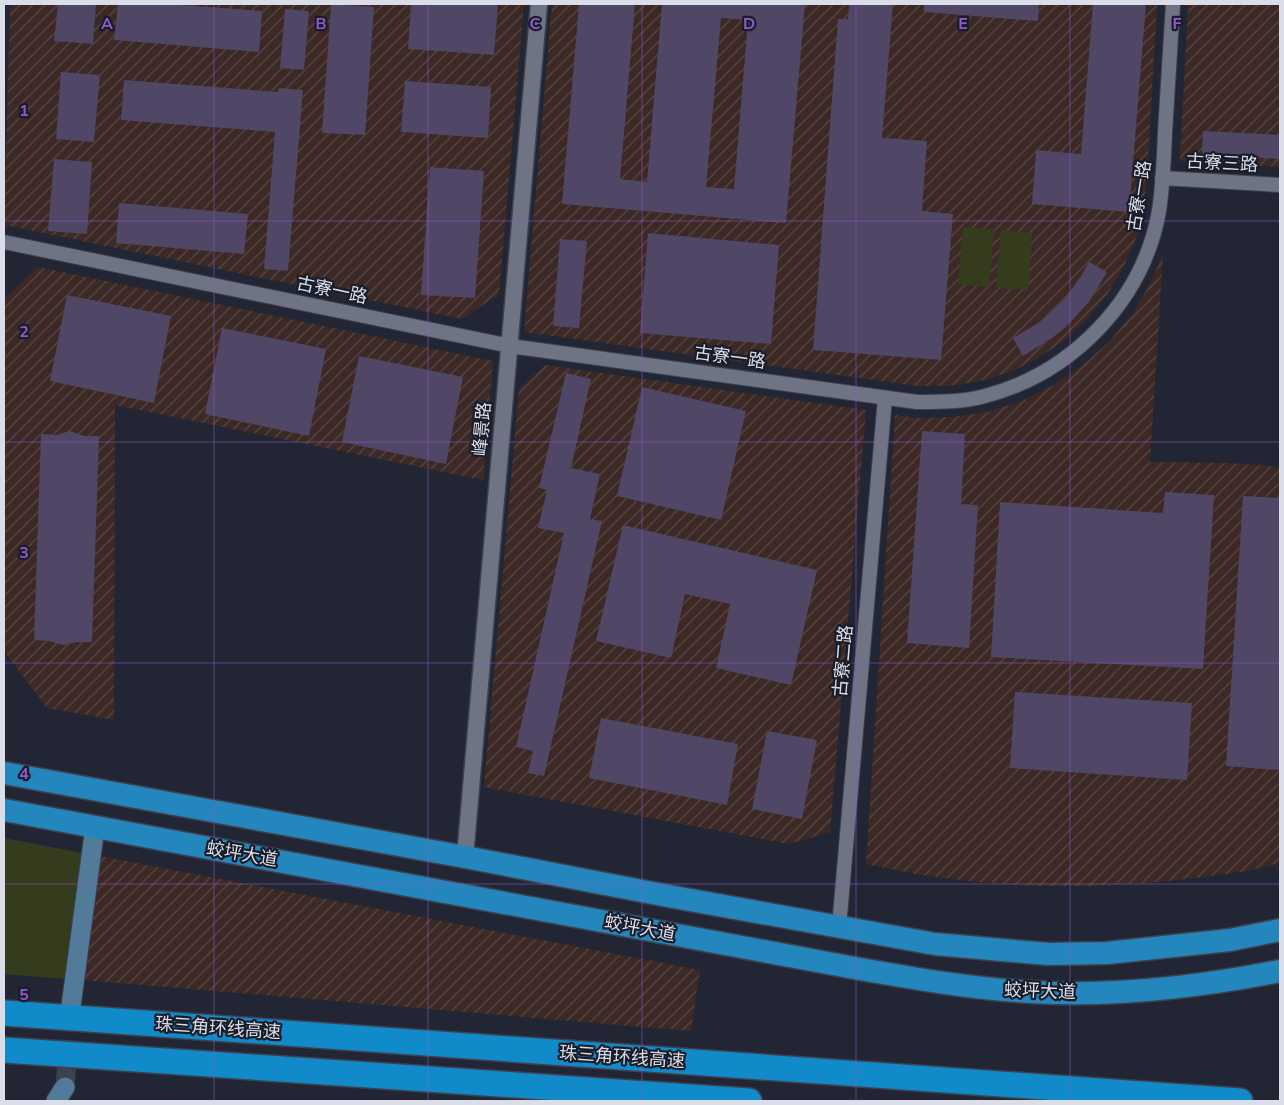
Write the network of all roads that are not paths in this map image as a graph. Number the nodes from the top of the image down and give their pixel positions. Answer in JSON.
{"nodes":[{"id":1,"x":539,"y":4,"type":"edge"},
{"id":2,"x":1173,"y":4,"type":"edge"},
{"id":3,"x":1162,"y":178,"type":"junction"},
{"id":4,"x":1280,"y":185,"type":"edge"},
{"id":5,"x":4,"y":242,"type":"edge"},
{"id":6,"x":510,"y":346,"type":"junction"},
{"id":7,"x":885,"y":398,"type":"junction"},
{"id":8,"x":4,"y":773,"type":"edge"},
{"id":9,"x":4,"y":810,"type":"edge"},
{"id":10,"x":95,"y":827,"type":"junction"},
{"id":11,"x":466,"y":857,"type":"junction"},
{"id":12,"x":839,"y":927,"type":"junction"},
{"id":13,"x":1280,"y":930,"type":"edge"},
{"id":14,"x":1280,"y":971,"type":"edge"},
{"id":15,"x":71,"y":1006,"type":"tunnel mouth"},
{"id":16,"x":4,"y":1013,"type":"edge"},
{"id":17,"x":4,"y":1050,"type":"edge"},
{"id":18,"x":749,"y":1101,"type":"edge"},
{"id":19,"x":1240,"y":1101,"type":"edge"}],
"edges":[{"from":1,"to":6,"type":"street","name":"峰景路"},
{"from":2,"to":3,"type":"street","name":"古寮一路"},
{"from":3,"to":4,"type":"street","name":"古寮三路"},
{"from":3,"to":7,"type":"street","name":"古寮一路"},
{"from":5,"to":6,"type":"street","name":"古寮一路"},
{"from":6,"to":7,"type":"street","name":"古寮一路"},
{"from":6,"to":11,"type":"street","name":"峰景路"},
{"from":7,"to":12,"type":"street","name":"古寮二路"},
{"from":8,"to":11,"type":"highway","name":"蛟坪大道"},
{"from":9,"to":10,"type":"highway","name":"蛟坪大道"},
{"from":10,"to":14,"type":"highway","name":"蛟坪大道"},
{"from":10,"to":15,"type":"main road"},
{"from":11,"to":12,"type":"highway","name":"蛟坪大道"},
{"from":12,"to":13,"type":"highway","name":"蛟坪大道"},
{"from":16,"to":19,"type":"highway","name":"珠三角环线高速"},
{"from":17,"to":18,"type":"highway","name":"珠三角环线高速"}]}
